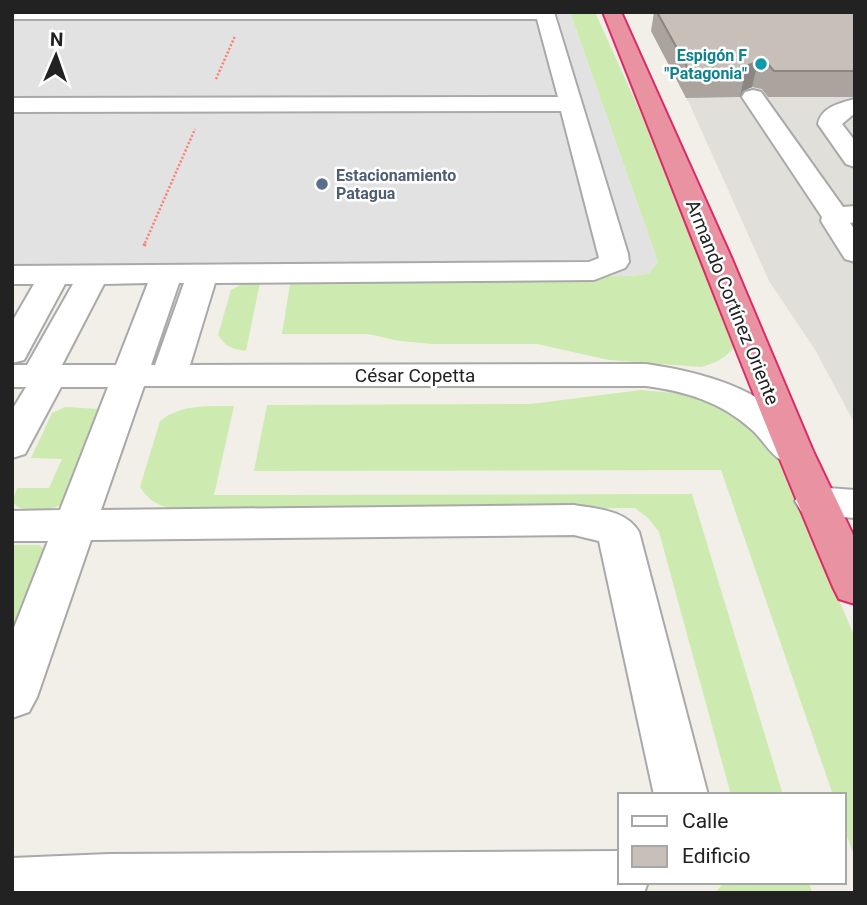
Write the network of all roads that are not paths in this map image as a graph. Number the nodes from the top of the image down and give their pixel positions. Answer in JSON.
{"nodes":[{"id":1,"x":612,"y":12,"type":"edge"},
{"id":2,"x":632,"y":12,"type":"edge"},
{"id":3,"x":12,"y":13,"type":"edge"},
{"id":4,"x":545,"y":13,"type":"edge"},
{"id":5,"x":637,"y":72,"type":"junction"},
{"id":6,"x":753,"y":97,"type":"dead end"},
{"id":7,"x":571,"y":104,"type":"junction"},
{"id":8,"x":12,"y":105,"type":"edge"},
{"id":9,"x":855,"y":106,"type":"edge"},
{"id":10,"x":792,"y":151,"type":"junction"},
{"id":11,"x":855,"y":159,"type":"edge"},
{"id":12,"x":855,"y":178,"type":"edge"},
{"id":13,"x":842,"y":209,"type":"edge"},
{"id":14,"x":855,"y":253,"type":"edge"},
{"id":15,"x":167,"y":274,"type":"junction"},
{"id":16,"x":202,"y":274,"type":"junction"},
{"id":17,"x":12,"y":275,"type":"edge"},
{"id":18,"x":54,"y":275,"type":"junction"},
{"id":19,"x":93,"y":275,"type":"junction"},
{"id":20,"x":12,"y":353,"type":"edge"},
{"id":21,"x":130,"y":375,"type":"junction"},
{"id":22,"x":170,"y":375,"type":"junction"},
{"id":23,"x":33,"y":376,"type":"edge"},
{"id":24,"x":12,"y":445,"type":"edge"},
{"id":25,"x":794,"y":451,"type":"junction"},
{"id":26,"x":815,"y":501,"type":"junction"},
{"id":27,"x":855,"y":504,"type":"edge"},
{"id":28,"x":12,"y":526,"type":"edge"},
{"id":29,"x":73,"y":526,"type":"junction"},
{"id":30,"x":855,"y":587,"type":"edge"},
{"id":31,"x":12,"y":697,"type":"edge"},
{"id":32,"x":681,"y":793,"type":"edge"},
{"id":33,"x":618,"y":880,"type":"edge"},
{"id":34,"x":12,"y":887,"type":"edge"}],
"edges":[{"from":1,"to":5,"type":"highway"},
{"from":2,"to":5,"type":"highway","name":"Armando Cortínez Oriente"},
{"from":3,"to":4,"type":"street"},
{"from":4,"to":7,"type":"street"},
{"from":5,"to":25,"type":"highway","name":"Armando Cortínez Oriente"},
{"from":6,"to":10,"type":"street"},
{"from":7,"to":8,"type":"street"},
{"from":7,"to":16,"type":"street"},
{"from":9,"to":11,"type":"street"},
{"from":10,"to":12,"type":"street"},
{"from":10,"to":13,"type":"street"},
{"from":13,"to":14,"type":"street"},
{"from":15,"to":16,"type":"street"},
{"from":15,"to":19,"type":"street"},
{"from":15,"to":21,"type":"street"},
{"from":16,"to":22,"type":"street"},
{"from":17,"to":18,"type":"street"},
{"from":18,"to":19,"type":"street"},
{"from":18,"to":20,"type":"street"},
{"from":19,"to":23,"type":"street"},
{"from":21,"to":22,"type":"street","name":"César Copetta"},
{"from":21,"to":23,"type":"street","name":"César Copetta"},
{"from":21,"to":29,"type":"street"},
{"from":22,"to":25,"type":"street","name":"César Copetta"},
{"from":23,"to":24,"type":"street"},
{"from":25,"to":26,"type":"highway","name":"Armando Cortínez Oriente"},
{"from":26,"to":27,"type":"street"},
{"from":26,"to":30,"type":"highway","name":"Armando Cortínez Oriente"},
{"from":28,"to":29,"type":"street"},
{"from":29,"to":31,"type":"street"},
{"from":29,"to":32,"type":"street"},
{"from":33,"to":34,"type":"street"}]}
